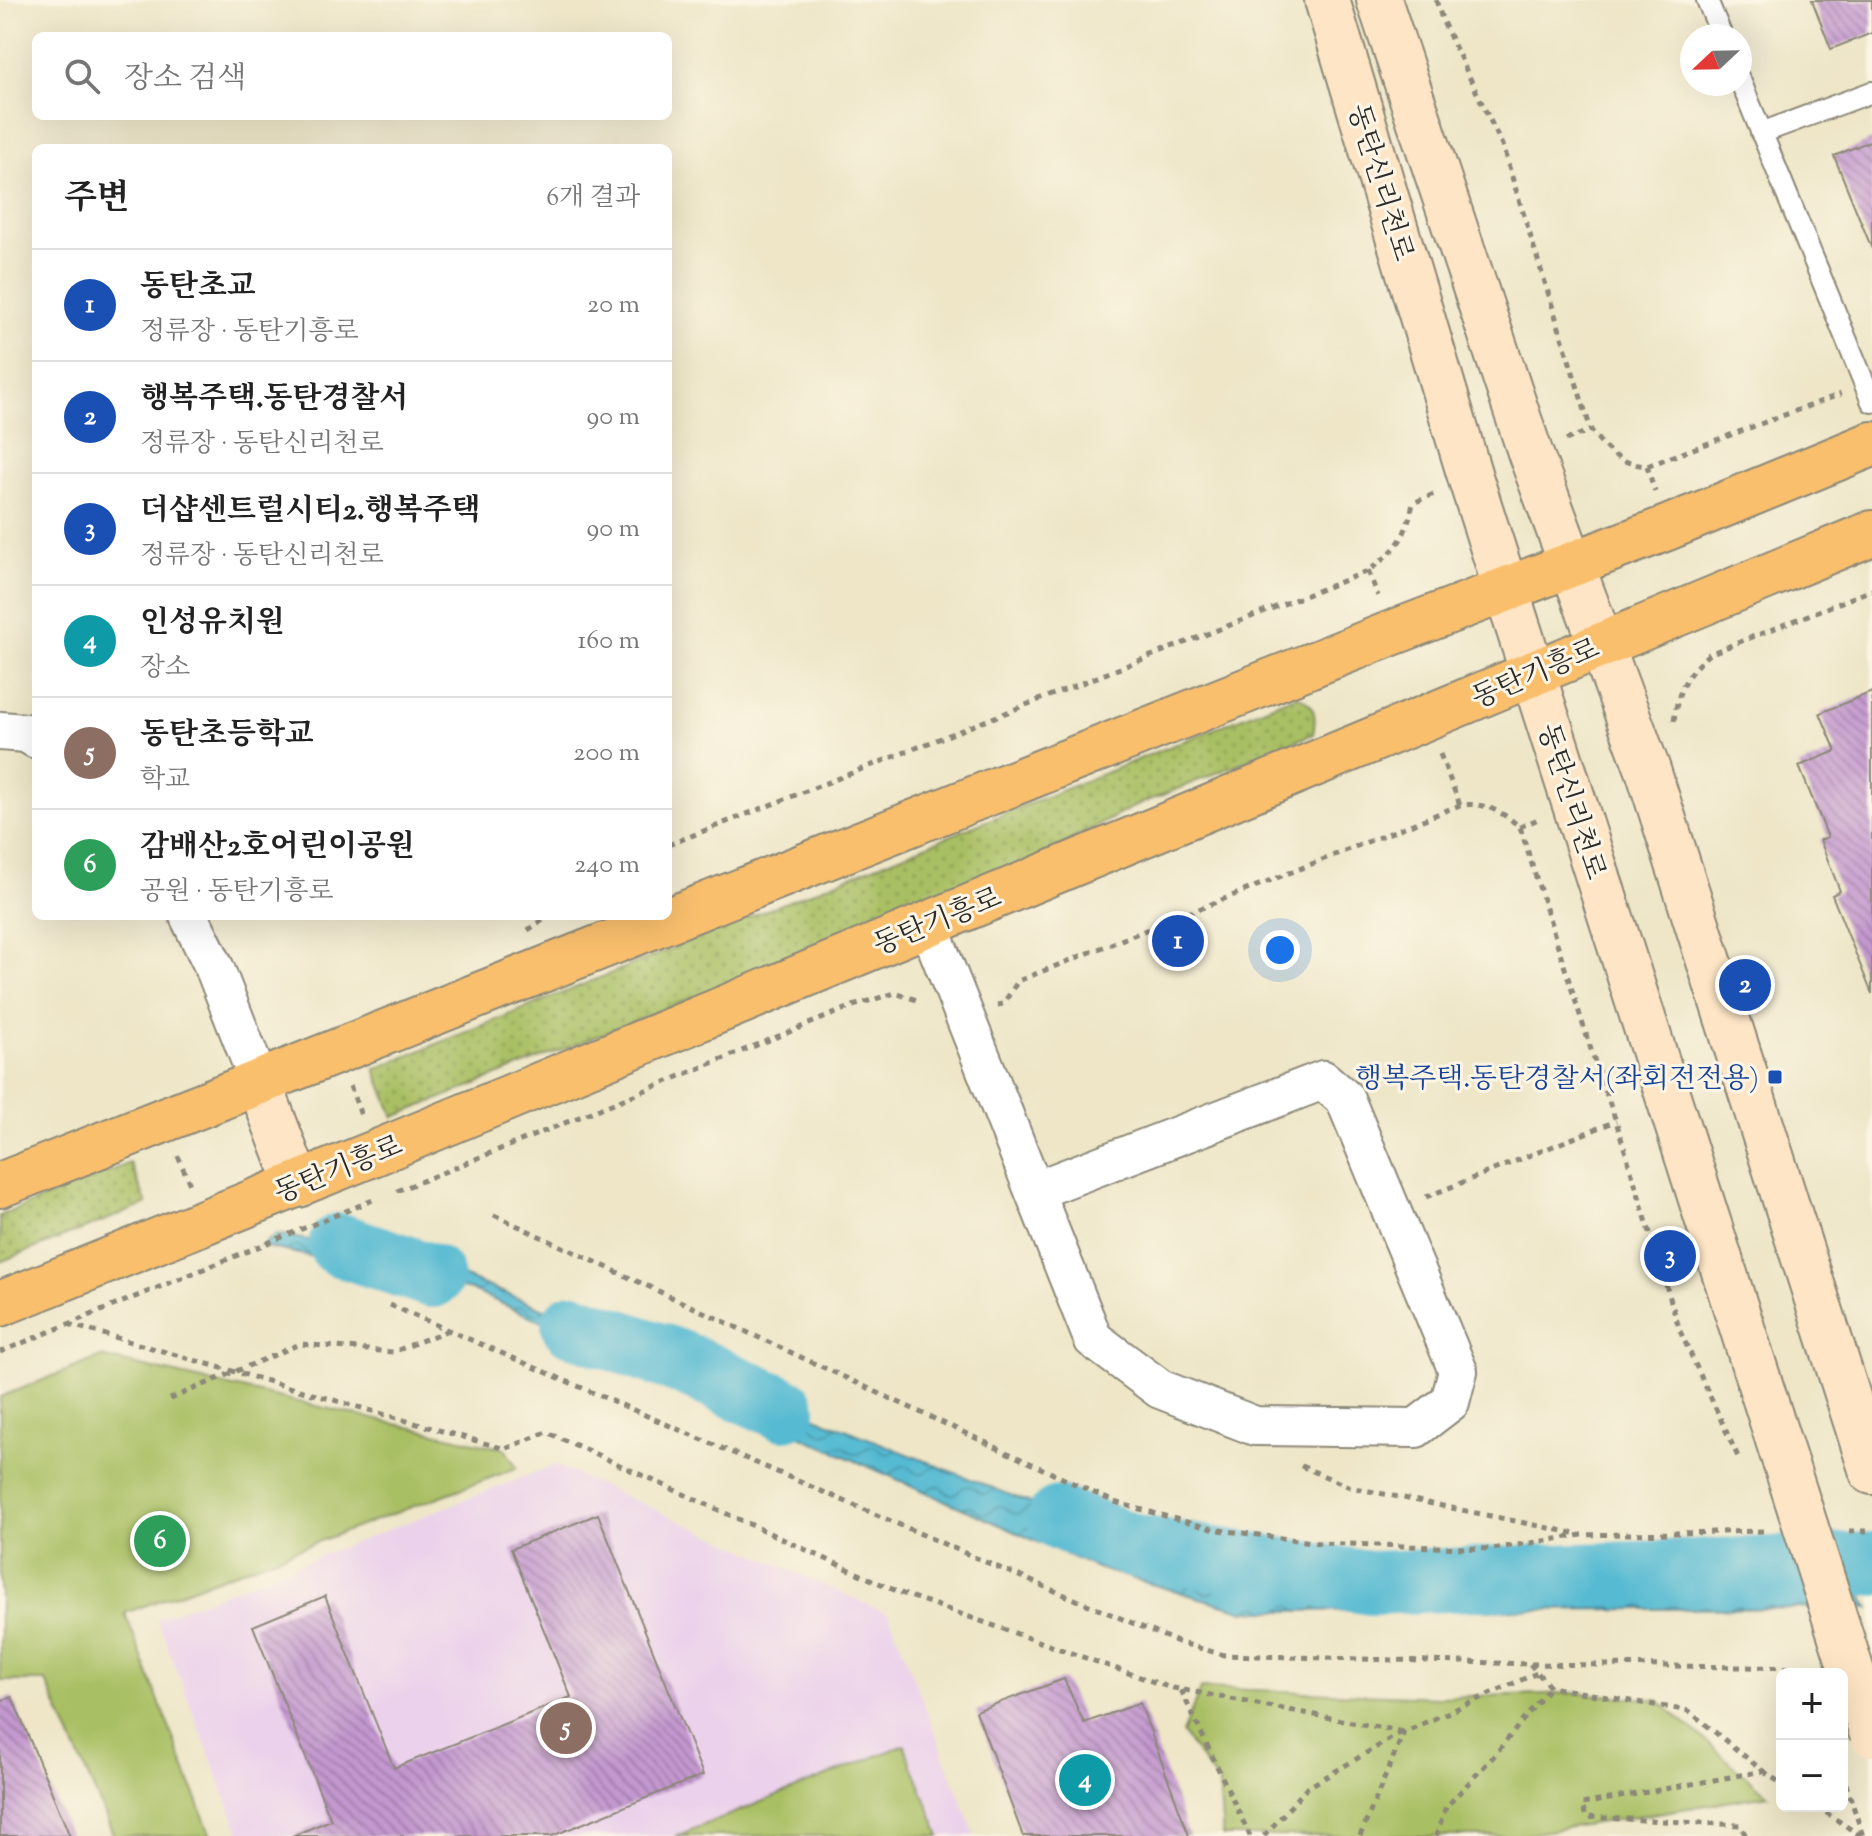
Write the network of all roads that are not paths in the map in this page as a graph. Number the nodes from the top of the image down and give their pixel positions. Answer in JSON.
{"nodes":[{"id":1,"x":1327,"y":0,"type":"edge"},
{"id":2,"x":1379,"y":0,"type":"edge"},
{"id":3,"x":1707,"y":0,"type":"edge"},
{"id":4,"x":1717,"y":24,"type":"edge"},
{"id":5,"x":1872,"y":92,"type":"edge"},
{"id":6,"x":1746,"y":96,"type":"edge"},
{"id":7,"x":1761,"y":133,"type":"junction"},
{"id":8,"x":1869,"y":394,"type":"edge"},
{"id":9,"x":1872,"y":444,"type":"edge"},
{"id":10,"x":1872,"y":533,"type":"edge"},
{"id":11,"x":1571,"y":564,"type":"junction"},
{"id":12,"x":1506,"y":589,"type":"junction"},
{"id":13,"x":1601,"y":645,"type":"junction"},
{"id":14,"x":1532,"y":674,"type":"junction"},
{"id":15,"x":0,"y":731,"type":"edge"},
{"id":16,"x":32,"y":737,"type":"edge"},
{"id":17,"x":672,"y":919,"type":"edge"},
{"id":18,"x":191,"y":920,"type":"edge"},
{"id":19,"x":668,"y":920,"type":"edge"},
{"id":20,"x":928,"y":924,"type":"junction"},
{"id":21,"x":259,"y":1082,"type":"junction"},
{"id":22,"x":0,"y":1185,"type":"edge"},
{"id":23,"x":298,"y":1185,"type":"junction"},
{"id":24,"x":1034,"y":1191,"type":"junction"},
{"id":25,"x":0,"y":1304,"type":"edge"},
{"id":26,"x":1868,"y":1460,"type":"edge"},
{"id":27,"x":1872,"y":1734,"type":"edge"}],
"edges":[{"from":1,"to":12,"type":"street","name":"동탄신리천로"},
{"from":2,"to":11,"type":"street","name":"동탄신리천로"},
{"from":3,"to":4,"type":"lane"},
{"from":5,"to":7,"type":"lane"},
{"from":6,"to":7,"type":"lane"},
{"from":7,"to":8,"type":"lane"},
{"from":9,"to":11,"type":"main road"},
{"from":10,"to":13,"type":"main road","name":"동탄기흥로"},
{"from":11,"to":12,"type":"main road"},
{"from":11,"to":13,"type":"street","name":"동탄신리천로"},
{"from":12,"to":14,"type":"street","name":"동탄신리천로"},
{"from":12,"to":17,"type":"main road"},
{"from":13,"to":14,"type":"main road","name":"동탄기흥로"},
{"from":13,"to":26,"type":"street","name":"동탄신리천로"},
{"from":14,"to":20,"type":"main road","name":"동탄기흥로"},
{"from":14,"to":27,"type":"street","name":"동탄신리천로","bridge":true},
{"from":15,"to":16,"type":"street"},
{"from":18,"to":21,"type":"street"},
{"from":19,"to":21,"type":"main road"},
{"from":20,"to":23,"type":"main road","name":"동탄기흥로"},
{"from":20,"to":24,"type":"street"},
{"from":21,"to":22,"type":"main road"},
{"from":21,"to":23,"type":"street"},
{"from":23,"to":25,"type":"main road","name":"동탄기흥로"},
{"from":24,"to":24,"type":"street"}]}
